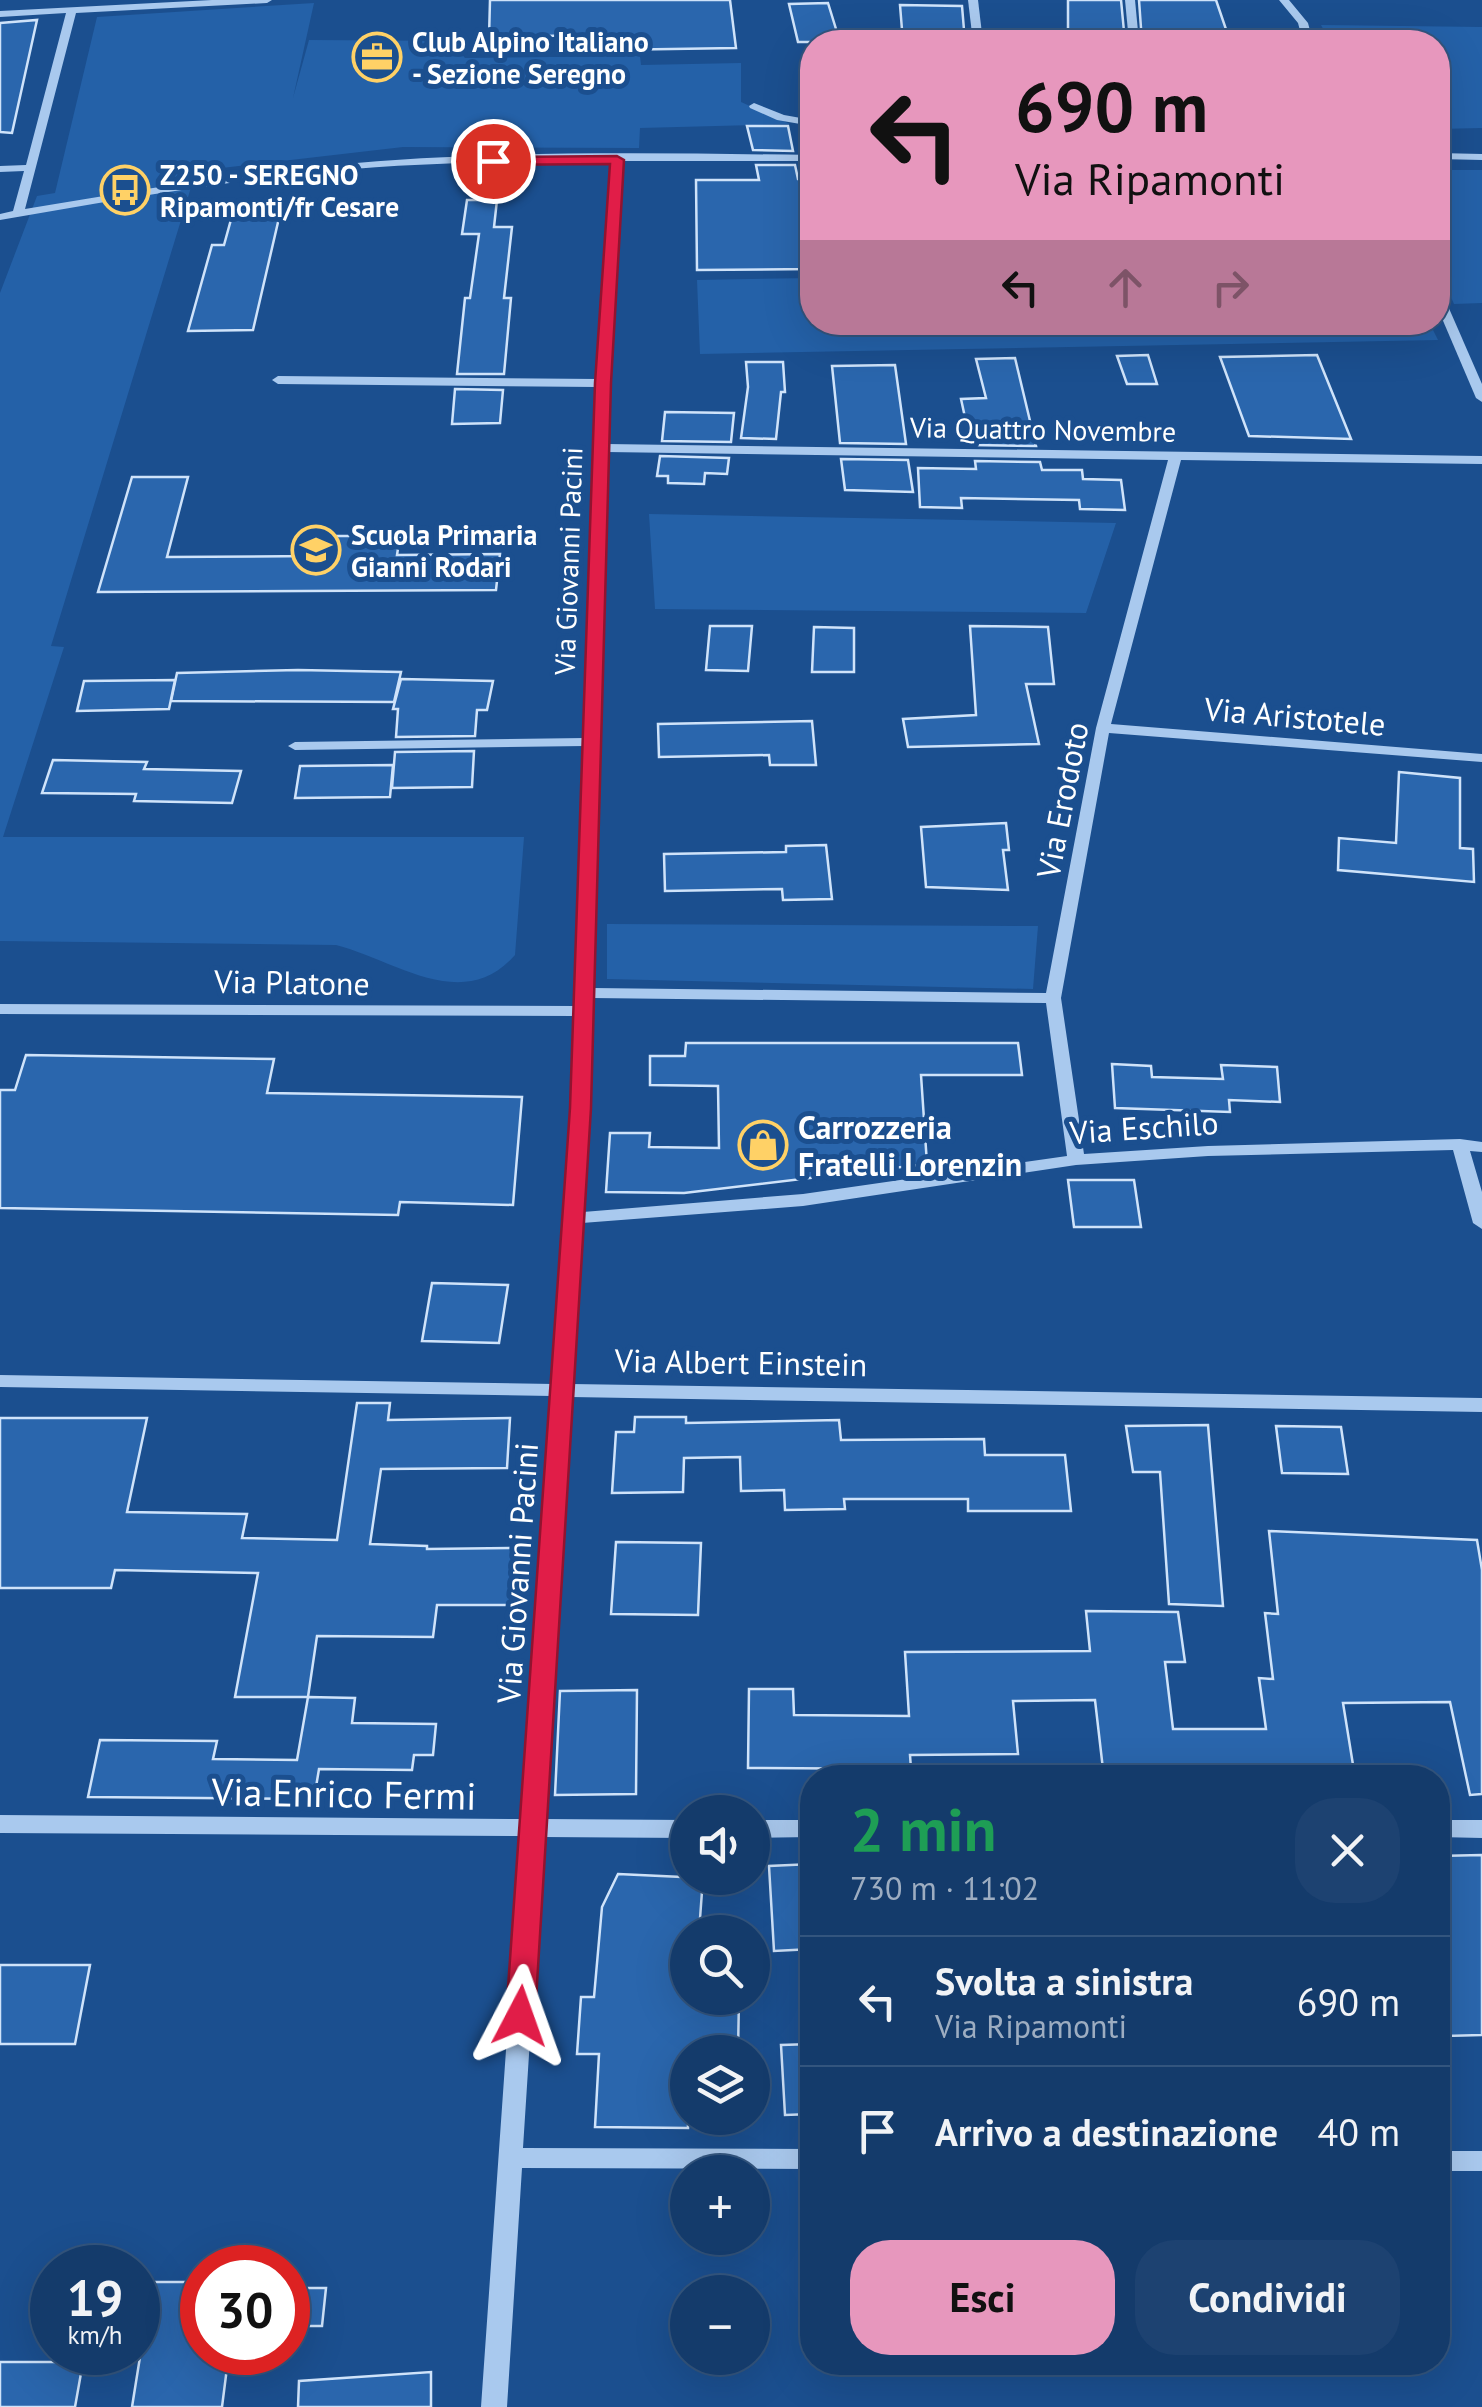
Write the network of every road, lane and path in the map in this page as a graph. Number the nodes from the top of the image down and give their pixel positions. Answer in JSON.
{"nodes":[{"id":1,"x":267,"y":0,"type":"edge"},
{"id":2,"x":973,"y":0,"type":"edge"},
{"id":3,"x":1130,"y":0,"type":"edge"},
{"id":4,"x":1284,"y":0,"type":"edge"},
{"id":5,"x":72,"y":10,"type":"junction"},
{"id":6,"x":0,"y":14,"type":"edge"},
{"id":7,"x":977,"y":30,"type":"edge"},
{"id":8,"x":1133,"y":30,"type":"edge"},
{"id":9,"x":1305,"y":30,"type":"edge"},
{"id":10,"x":754,"y":106,"type":"dead end"},
{"id":11,"x":800,"y":121,"type":"edge"},
{"id":12,"x":1450,"y":156,"type":"edge"},
{"id":13,"x":1482,"y":157,"type":"edge"},
{"id":14,"x":800,"y":158,"type":"edge"},
{"id":15,"x":617,"y":160,"type":"junction"},
{"id":16,"x":30,"y":168,"type":"junction"},
{"id":17,"x":0,"y":169,"type":"edge"},
{"id":18,"x":18,"y":214,"type":"junction"},
{"id":19,"x":0,"y":218,"type":"edge"},
{"id":20,"x":1450,"y":325,"type":"edge"},
{"id":21,"x":278,"y":380,"type":"dead end"},
{"id":22,"x":603,"y":383,"type":"junction"},
{"id":23,"x":1482,"y":398,"type":"edge"},
{"id":24,"x":603,"y":448,"type":"junction"},
{"id":25,"x":1176,"y":456,"type":"junction"},
{"id":26,"x":1482,"y":460,"type":"edge"},
{"id":27,"x":1103,"y":728,"type":"junction"},
{"id":28,"x":591,"y":742,"type":"junction"},
{"id":29,"x":296,"y":746,"type":"dead end"},
{"id":30,"x":1482,"y":758,"type":"edge"},
{"id":31,"x":1053,"y":998,"type":"junction"},
{"id":32,"x":585,"y":1002,"type":"junction"},
{"id":33,"x":0,"y":1009,"type":"edge"},
{"id":34,"x":1460,"y":1144,"type":"junction"},
{"id":35,"x":1482,"y":1148,"type":"edge"},
{"id":36,"x":1076,"y":1160,"type":"junction"},
{"id":37,"x":574,"y":1218,"type":"junction"},
{"id":38,"x":1482,"y":1223,"type":"edge"},
{"id":39,"x":0,"y":1381,"type":"edge"},
{"id":40,"x":562,"y":1390,"type":"junction"},
{"id":41,"x":1482,"y":1405,"type":"edge"},
{"id":42,"x":0,"y":1824,"type":"edge"},
{"id":43,"x":1450,"y":1829,"type":"edge"},
{"id":44,"x":1482,"y":1829,"type":"edge"},
{"id":45,"x":533,"y":1830,"type":"junction"},
{"id":46,"x":670,"y":1830,"type":"edge"},
{"id":47,"x":770,"y":1830,"type":"edge"},
{"id":48,"x":800,"y":1830,"type":"edge"},
{"id":49,"x":511,"y":2158,"type":"junction"},
{"id":50,"x":800,"y":2159,"type":"edge"},
{"id":51,"x":1450,"y":2160,"type":"edge"},
{"id":52,"x":1482,"y":2161,"type":"edge"},
{"id":53,"x":494,"y":2407,"type":"edge"}],
"edges":[{"from":1,"to":5,"type":"street"},
{"from":2,"to":7,"type":"street"},
{"from":3,"to":8,"type":"street"},
{"from":4,"to":9,"type":"street"},
{"from":5,"to":6,"type":"street"},
{"from":5,"to":16,"type":"street"},
{"from":10,"to":11,"type":"street"},
{"from":12,"to":13,"type":"street"},
{"from":14,"to":15,"type":"street"},
{"from":15,"to":18,"type":"street"},
{"from":15,"to":22,"type":"street","name":"Via Giovanni Pacini"},
{"from":16,"to":17,"type":"street"},
{"from":16,"to":18,"type":"street"},
{"from":18,"to":19,"type":"street"},
{"from":20,"to":23,"type":"street"},
{"from":21,"to":22,"type":"street"},
{"from":22,"to":24,"type":"street","name":"Via Giovanni Pacini"},
{"from":24,"to":25,"type":"street","name":"Via Quattro Novembre"},
{"from":24,"to":28,"type":"street","name":"Via Giovanni Pacini"},
{"from":25,"to":26,"type":"street","name":"Via Quattro Novembre"},
{"from":25,"to":27,"type":"street","name":"Via Erodoto"},
{"from":27,"to":30,"type":"street","name":"Via Aristotele"},
{"from":27,"to":31,"type":"street","name":"Via Erodoto"},
{"from":28,"to":29,"type":"street"},
{"from":28,"to":32,"type":"street","name":"Via Giovanni Pacini"},
{"from":31,"to":32,"type":"street","name":"Via Platone"},
{"from":31,"to":36,"type":"street","name":"Via Erodoto"},
{"from":32,"to":33,"type":"street","name":"Via Platone"},
{"from":32,"to":37,"type":"street","name":"Via Giovanni Pacini"},
{"from":34,"to":35,"type":"street","name":"Via Eschilo"},
{"from":34,"to":36,"type":"street","name":"Via Eschilo"},
{"from":34,"to":38,"type":"street"},
{"from":36,"to":37,"type":"street","name":"Via Eschilo"},
{"from":37,"to":40,"type":"street","name":"Via Giovanni Pacini"},
{"from":39,"to":40,"type":"street","name":"Via Albert Einstein"},
{"from":40,"to":41,"type":"street","name":"Via Albert Einstein"},
{"from":40,"to":45,"type":"street","name":"Via Giovanni Pacini"},
{"from":42,"to":45,"type":"street","name":"Via Enrico Fermi"},
{"from":43,"to":44,"type":"street"},
{"from":45,"to":46,"type":"street","name":"Via Enrico Fermi"},
{"from":45,"to":49,"type":"street","name":"Via Giovanni Pacini"},
{"from":47,"to":48,"type":"street"},
{"from":49,"to":50,"type":"street"},
{"from":49,"to":53,"type":"street","name":"Via Giovanni Pacini"},
{"from":51,"to":52,"type":"street"}]}
